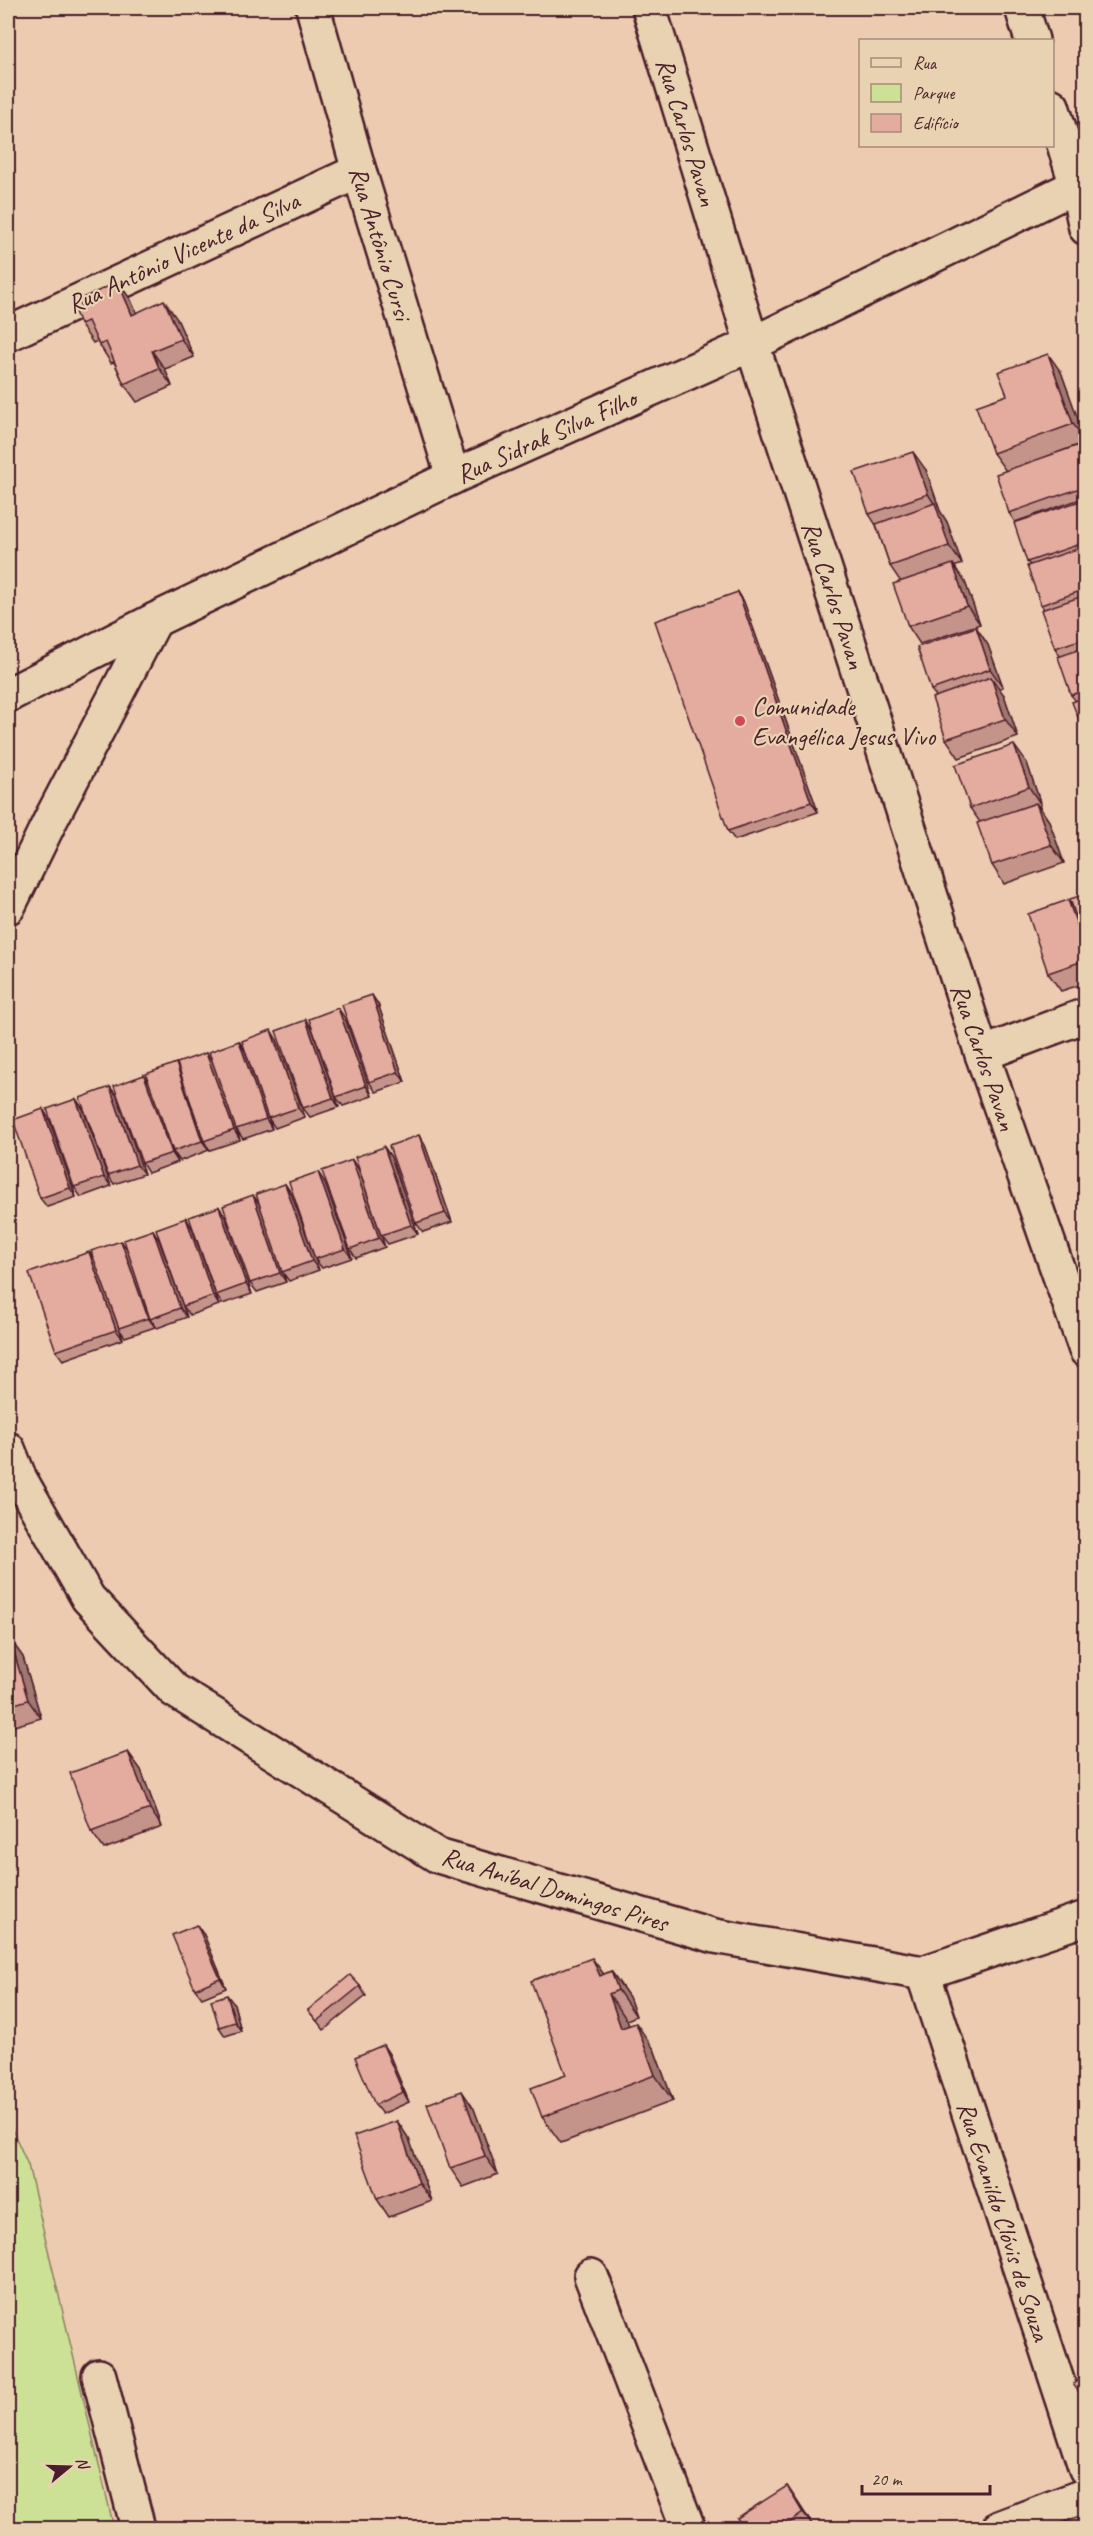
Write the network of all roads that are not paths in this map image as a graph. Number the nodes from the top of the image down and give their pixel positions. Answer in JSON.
{"nodes":[{"id":1,"x":313,"y":8,"type":"edge"},
{"id":2,"x":650,"y":8,"type":"edge"},
{"id":3,"x":1022,"y":8,"type":"edge"},
{"id":4,"x":1032,"y":39,"type":"edge"},
{"id":5,"x":1054,"y":109,"type":"edge"},
{"id":6,"x":359,"y":171,"type":"junction"},
{"id":7,"x":1081,"y":183,"type":"edge"},
{"id":8,"x":1086,"y":228,"type":"edge"},
{"id":9,"x":8,"y":334,"type":"edge"},
{"id":10,"x":752,"y":344,"type":"junction"},
{"id":11,"x":453,"y":477,"type":"junction"},
{"id":12,"x":155,"y":620,"type":"junction"},
{"id":13,"x":8,"y":695,"type":"edge"},
{"id":14,"x":8,"y":907,"type":"edge"},
{"id":15,"x":1086,"y":1015,"type":"edge"},
{"id":16,"x":982,"y":1054,"type":"junction"},
{"id":17,"x":1079,"y":1315,"type":"edge"},
{"id":18,"x":1086,"y":1350,"type":"edge"},
{"id":19,"x":8,"y":1449,"type":"edge"},
{"id":20,"x":1086,"y":1918,"type":"edge"},
{"id":21,"x":922,"y":1973,"type":"junction"},
{"id":22,"x":591,"y":2276,"type":"dead end"},
{"id":23,"x":99,"y":2376,"type":"dead end"},
{"id":24,"x":1086,"y":2469,"type":"edge"},
{"id":25,"x":1086,"y":2495,"type":"edge"},
{"id":26,"x":138,"y":2529,"type":"edge"},
{"id":27,"x":688,"y":2529,"type":"edge"},
{"id":28,"x":999,"y":2529,"type":"edge"}],
"edges":[{"from":1,"to":6,"type":"street","name":"Rua Antônio Cursi"},
{"from":2,"to":10,"type":"street","name":"Rua Carlos Pavan"},
{"from":3,"to":4,"type":"street"},
{"from":5,"to":7,"type":"street"},
{"from":6,"to":9,"type":"street","name":"Rua Antônio Vicente da Silva"},
{"from":6,"to":11,"type":"street","name":"Rua Antônio Cursi"},
{"from":7,"to":8,"type":"street"},
{"from":7,"to":10,"type":"street","name":"Rua Sidrak Silva Filho"},
{"from":10,"to":11,"type":"street","name":"Rua Sidrak Silva Filho"},
{"from":10,"to":16,"type":"street","name":"Rua Carlos Pavan"},
{"from":11,"to":12,"type":"street","name":"Rua Sidrak Silva Filho"},
{"from":12,"to":13,"type":"street","name":"Rua Sidrak Silva Filho"},
{"from":12,"to":14,"type":"street"},
{"from":15,"to":16,"type":"street"},
{"from":16,"to":17,"type":"street","name":"Rua Carlos Pavan"},
{"from":17,"to":18,"type":"street","name":"Rua Carlos Pavan"},
{"from":19,"to":21,"type":"street","name":"Rua Aníbal Domingos Pires"},
{"from":20,"to":21,"type":"street","name":"Rua Aníbal Domingos Pires"},
{"from":21,"to":24,"type":"street","name":"Rua Evanildo Clóvis de Souza"},
{"from":22,"to":27,"type":"street"},
{"from":23,"to":26,"type":"street"},
{"from":25,"to":28,"type":"street"}]}
